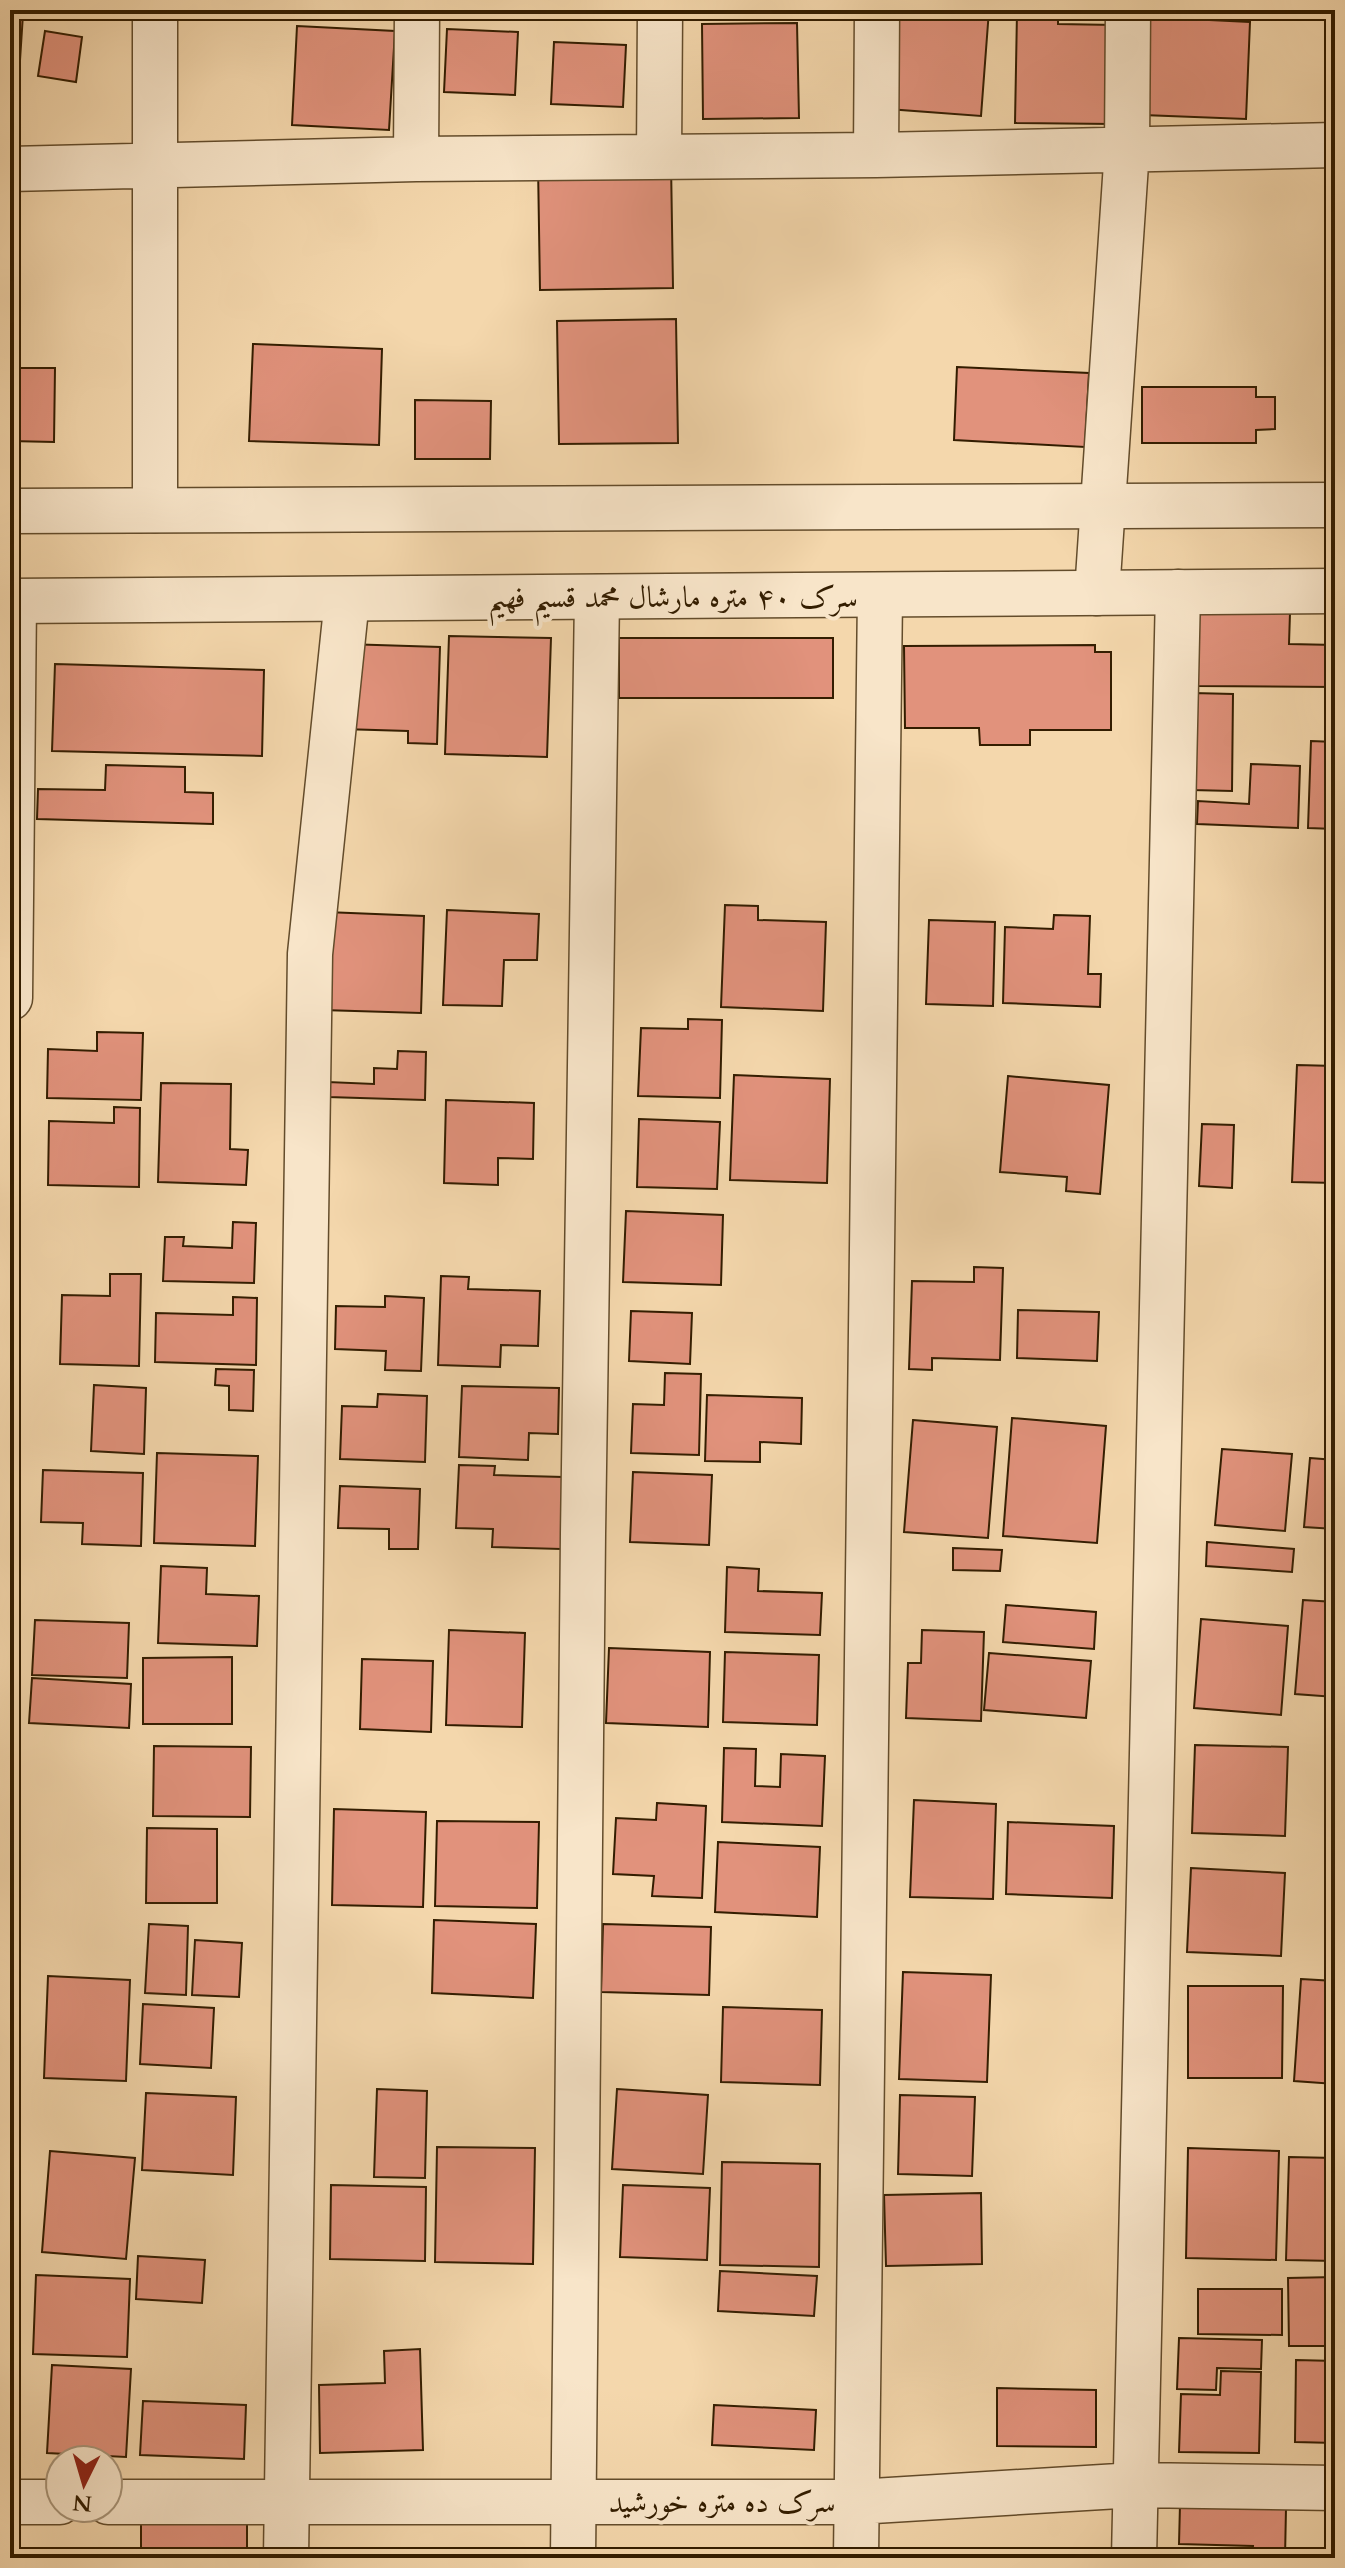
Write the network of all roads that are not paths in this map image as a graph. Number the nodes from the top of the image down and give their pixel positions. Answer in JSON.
{"nodes":[{"id":1,"x":155,"y":10,"type":"edge"},
{"id":2,"x":417,"y":10,"type":"edge"},
{"id":3,"x":660,"y":10,"type":"edge"},
{"id":4,"x":877,"y":10,"type":"edge"},
{"id":5,"x":1128,"y":10,"type":"edge"},
{"id":6,"x":1335,"y":145,"type":"edge"},
{"id":7,"x":1127,"y":149,"type":"junction"},
{"id":8,"x":876,"y":155,"type":"junction"},
{"id":9,"x":659,"y":157,"type":"junction"},
{"id":10,"x":416,"y":159,"type":"junction"},
{"id":11,"x":155,"y":166,"type":"junction"},
{"id":12,"x":10,"y":169,"type":"edge"},
{"id":13,"x":1335,"y":505,"type":"edge"},
{"id":14,"x":1103,"y":506,"type":"junction"},
{"id":15,"x":155,"y":510,"type":"junction"},
{"id":16,"x":10,"y":511,"type":"edge"},
{"id":17,"x":1335,"y":591,"type":"edge"},
{"id":18,"x":1178,"y":592,"type":"junction"},
{"id":19,"x":1097,"y":593,"type":"junction"},
{"id":20,"x":880,"y":595,"type":"junction"},
{"id":21,"x":597,"y":597,"type":"junction"},
{"id":22,"x":347,"y":599,"type":"junction"},
{"id":23,"x":12,"y":601,"type":"edge"},
{"id":24,"x":10,"y":998,"type":"edge"},
{"id":25,"x":1135,"y":2485,"type":"junction"},
{"id":26,"x":1335,"y":2488,"type":"edge"},
{"id":27,"x":573,"y":2501,"type":"junction"},
{"id":28,"x":10,"y":2502,"type":"edge"},
{"id":29,"x":44,"y":2502,"type":"edge"},
{"id":30,"x":124,"y":2502,"type":"edge"},
{"id":31,"x":857,"y":2502,"type":"junction"},
{"id":32,"x":287,"y":2504,"type":"junction"},
{"id":33,"x":286,"y":2558,"type":"edge"},
{"id":34,"x":573,"y":2558,"type":"edge"},
{"id":35,"x":856,"y":2558,"type":"edge"},
{"id":36,"x":1134,"y":2558,"type":"edge"}],
"edges":[{"from":1,"to":11,"type":"street"},
{"from":2,"to":10,"type":"street"},
{"from":3,"to":9,"type":"street"},
{"from":4,"to":8,"type":"street"},
{"from":5,"to":7,"type":"street"},
{"from":6,"to":7,"type":"street"},
{"from":7,"to":8,"type":"street"},
{"from":7,"to":14,"type":"street"},
{"from":8,"to":9,"type":"street"},
{"from":9,"to":10,"type":"street"},
{"from":10,"to":11,"type":"street"},
{"from":11,"to":12,"type":"street"},
{"from":11,"to":15,"type":"street"},
{"from":13,"to":14,"type":"street"},
{"from":14,"to":15,"type":"street"},
{"from":14,"to":19,"type":"street"},
{"from":15,"to":16,"type":"street"},
{"from":17,"to":18,"type":"street","name":"سرک ۴۰ متره مارشال محمد قسیم فهیم"},
{"from":18,"to":19,"type":"street","name":"سرک ۴۰ متره مارشال محمد قسیم فهیم"},
{"from":18,"to":25,"type":"street"},
{"from":19,"to":20,"type":"street","name":"سرک ۴۰ متره مارشال محمد قسیم فهیم"},
{"from":20,"to":21,"type":"street","name":"سرک ۴۰ متره مارشال محمد قسیم فهیم"},
{"from":20,"to":31,"type":"street"},
{"from":21,"to":22,"type":"street","name":"سرک ۴۰ متره مارشال محمد قسیم فهیم"},
{"from":21,"to":27,"type":"street"},
{"from":22,"to":23,"type":"street","name":"سرک ۴۰ متره مارشال محمد قسیم فهیم"},
{"from":22,"to":32,"type":"street"},
{"from":23,"to":24,"type":"street"},
{"from":25,"to":26,"type":"street","name":"سرک ده متره خورشید"},
{"from":25,"to":31,"type":"street","name":"سرک ده متره خورشید"},
{"from":25,"to":36,"type":"street"},
{"from":27,"to":31,"type":"street","name":"سرک ده متره خورشید"},
{"from":27,"to":32,"type":"street","name":"سرک ده متره خورشید"},
{"from":27,"to":34,"type":"street"},
{"from":28,"to":29,"type":"street"},
{"from":30,"to":32,"type":"street","name":"سرک ده متره خورشید"},
{"from":31,"to":35,"type":"street"},
{"from":32,"to":33,"type":"street"}]}
